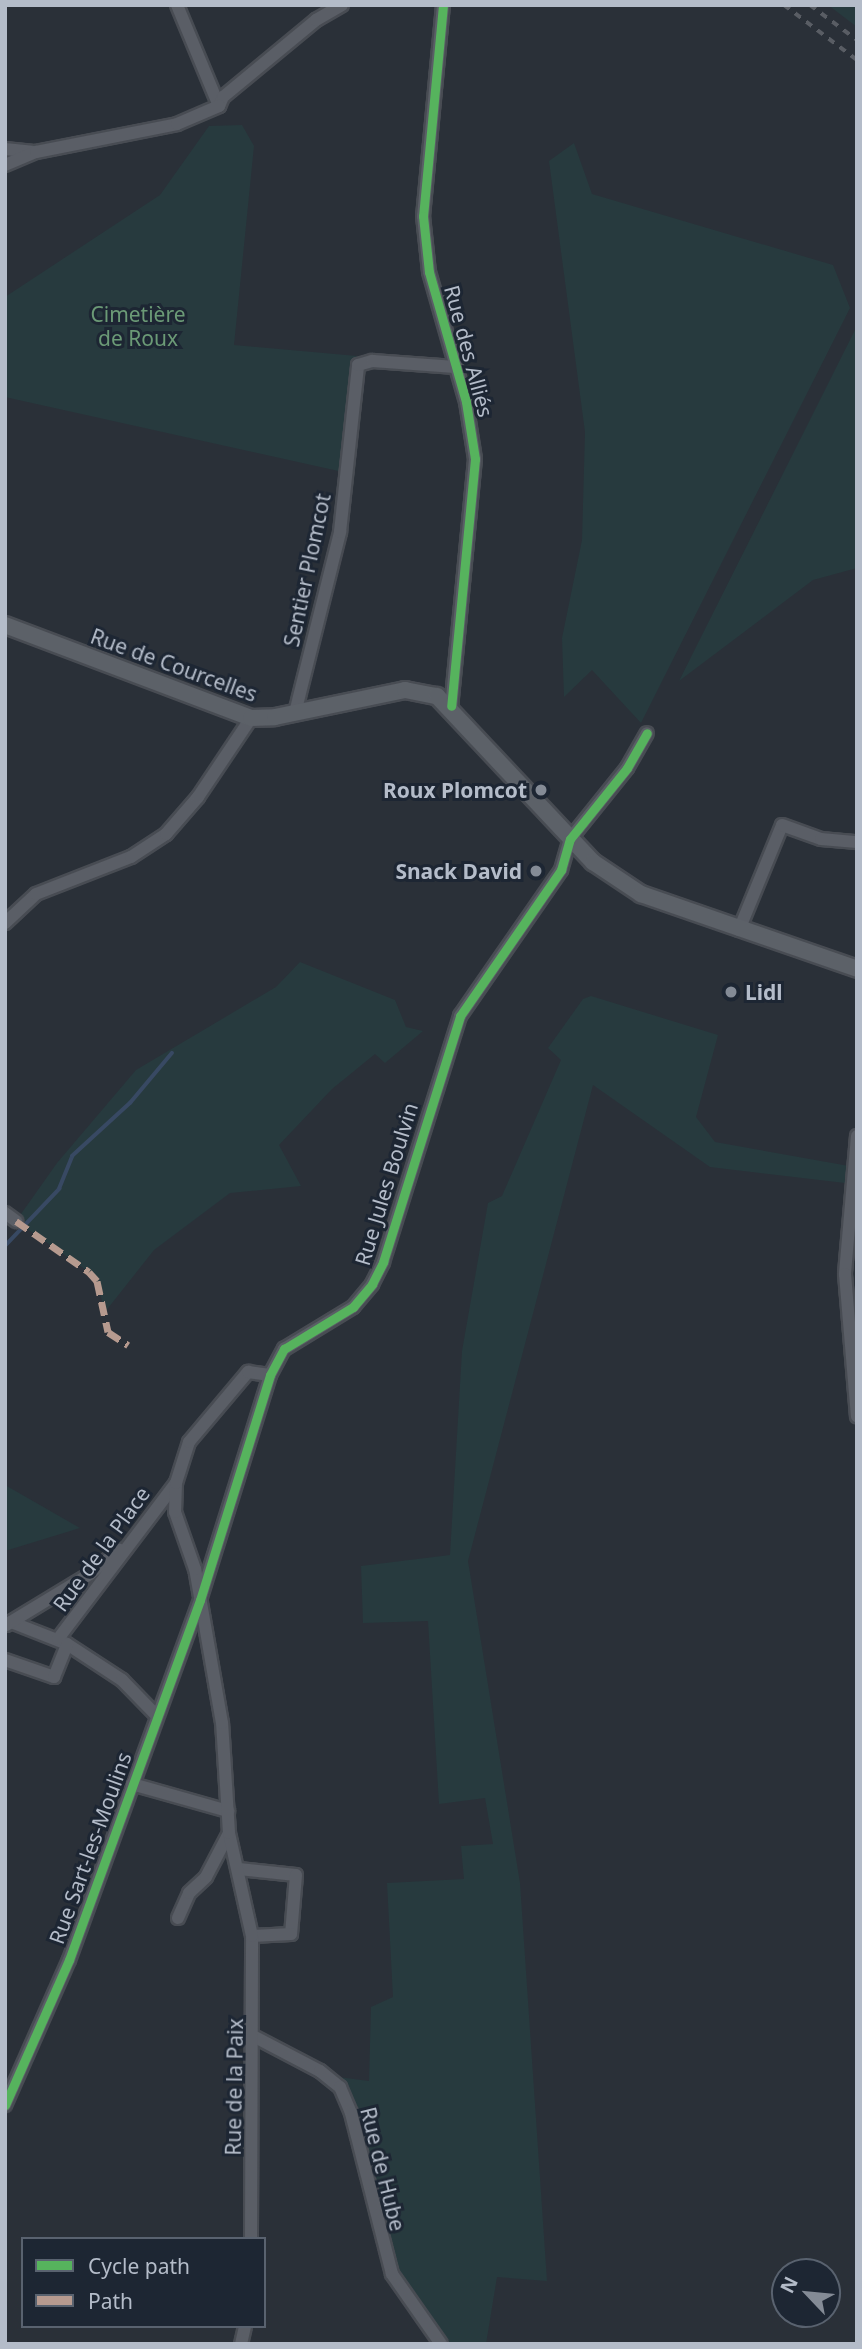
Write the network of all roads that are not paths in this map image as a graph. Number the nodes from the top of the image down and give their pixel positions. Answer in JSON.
{"nodes":[{"id":1,"x":177,"y":5,"type":"edge"},
{"id":2,"x":342,"y":5,"type":"edge"},
{"id":3,"x":443,"y":5,"type":"edge"},
{"id":4,"x":219,"y":106,"type":"junction"},
{"id":5,"x":5,"y":149,"type":"edge"},
{"id":6,"x":36,"y":152,"type":"junction"},
{"id":7,"x":5,"y":164,"type":"edge"},
{"id":8,"x":456,"y":367,"type":"junction"},
{"id":9,"x":5,"y":625,"type":"edge"},
{"id":10,"x":451,"y":706,"type":"junction"},
{"id":11,"x":295,"y":713,"type":"junction"},
{"id":12,"x":251,"y":718,"type":"junction"},
{"id":13,"x":647,"y":733,"type":"dead end"},
{"id":14,"x":570,"y":839,"type":"junction"},
{"id":15,"x":857,"y":842,"type":"edge"},
{"id":16,"x":5,"y":923,"type":"edge"},
{"id":17,"x":739,"y":930,"type":"junction"},
{"id":18,"x":857,"y":969,"type":"edge"},
{"id":19,"x":857,"y":1136,"type":"edge"},
{"id":20,"x":270,"y":1375,"type":"junction"},
{"id":21,"x":857,"y":1416,"type":"edge"},
{"id":22,"x":176,"y":1483,"type":"junction"},
{"id":23,"x":125,"y":1545,"type":"junction"},
{"id":24,"x":200,"y":1600,"type":"junction"},
{"id":25,"x":8,"y":1624,"type":"edge"},
{"id":26,"x":62,"y":1642,"type":"junction"},
{"id":27,"x":5,"y":1660,"type":"edge"},
{"id":28,"x":157,"y":1716,"type":"junction"},
{"id":29,"x":132,"y":1784,"type":"junction"},
{"id":30,"x":228,"y":1811,"type":"junction"},
{"id":31,"x":229,"y":1833,"type":"junction"},
{"id":32,"x":239,"y":1869,"type":"junction"},
{"id":33,"x":178,"y":1918,"type":"dead end"},
{"id":34,"x":252,"y":1936,"type":"junction"},
{"id":35,"x":255,"y":2037,"type":"junction"},
{"id":36,"x":5,"y":2105,"type":"edge"},
{"id":37,"x":251,"y":2237,"type":"edge"},
{"id":38,"x":441,"y":2344,"type":"edge"}],
"edges":[{"from":1,"to":4,"type":"street"},
{"from":2,"to":4,"type":"street"},
{"from":3,"to":8,"type":"street","name":"Rue des Alliés"},
{"from":4,"to":6,"type":"street"},
{"from":5,"to":6,"type":"street"},
{"from":6,"to":7,"type":"street"},
{"from":8,"to":10,"type":"street","name":"Rue des Alliés"},
{"from":8,"to":11,"type":"street","name":"Sentier Plomcot"},
{"from":9,"to":12,"type":"main road","name":"Rue de Courcelles"},
{"from":10,"to":11,"type":"main road","name":"Rue de Courcelles"},
{"from":10,"to":14,"type":"main road"},
{"from":11,"to":12,"type":"main road","name":"Rue de Courcelles"},
{"from":12,"to":16,"type":"street"},
{"from":13,"to":14,"type":"street"},
{"from":14,"to":17,"type":"main road"},
{"from":14,"to":20,"type":"street","name":"Rue Jules Boulvin"},
{"from":15,"to":17,"type":"street"},
{"from":17,"to":18,"type":"main road"},
{"from":19,"to":21,"type":"street"},
{"from":20,"to":22,"type":"street"},
{"from":20,"to":24,"type":"street","name":"Rue Jules Boulvin"},
{"from":22,"to":23,"type":"street","name":"Rue de la Place"},
{"from":22,"to":24,"type":"street","name":"Rue de la Paix"},
{"from":23,"to":25,"type":"street"},
{"from":23,"to":26,"type":"street","name":"Rue de la Place"},
{"from":24,"to":28,"type":"street","name":"Rue Sart-les-Moulins"},
{"from":24,"to":30,"type":"street","name":"Rue de la Paix"},
{"from":25,"to":26,"type":"street"},
{"from":26,"to":27,"type":"street","name":"Rue de la Place"},
{"from":26,"to":28,"type":"street"},
{"from":28,"to":29,"type":"street","name":"Rue Sart-les-Moulins"},
{"from":29,"to":30,"type":"street"},
{"from":29,"to":36,"type":"street","name":"Rue Sart-les-Moulins"},
{"from":30,"to":31,"type":"street","name":"Rue de la Paix"},
{"from":31,"to":32,"type":"street","name":"Rue de la Paix"},
{"from":31,"to":33,"type":"street"},
{"from":32,"to":34,"type":"street","name":"Rue de la Paix"},
{"from":32,"to":34,"type":"street"},
{"from":34,"to":35,"type":"street","name":"Rue de la Paix"},
{"from":35,"to":37,"type":"street","name":"Rue de la Paix"},
{"from":35,"to":38,"type":"street","name":"Rue de Hube"}]}
